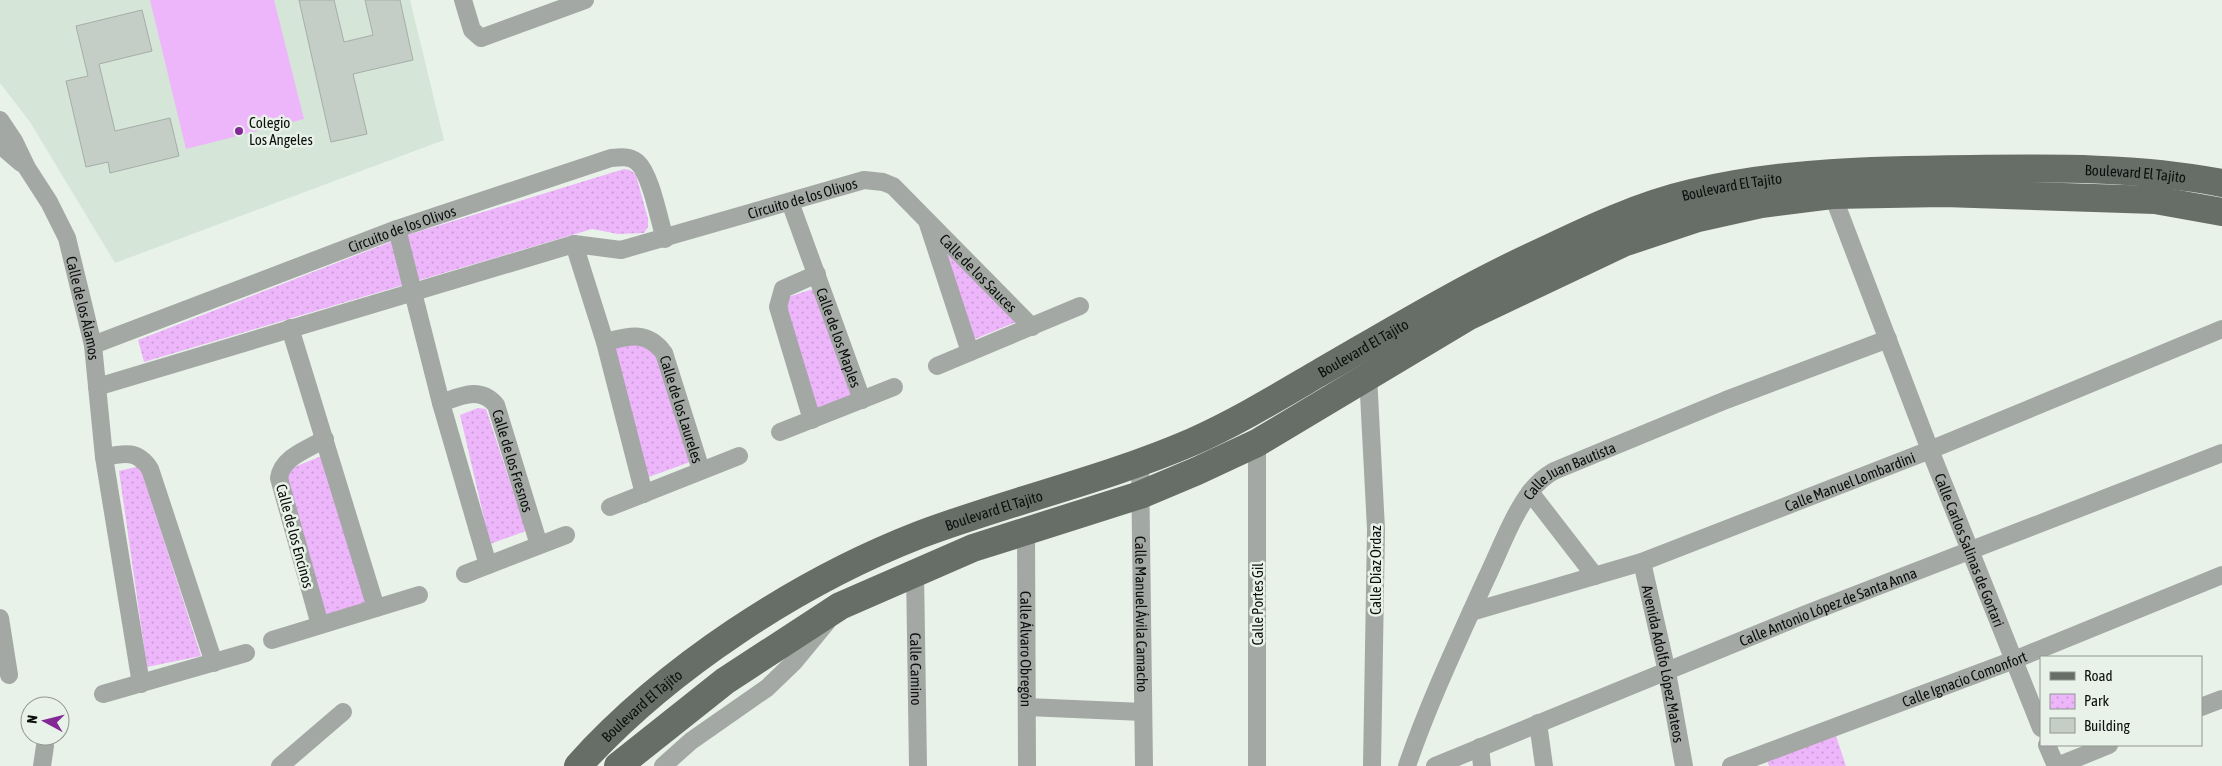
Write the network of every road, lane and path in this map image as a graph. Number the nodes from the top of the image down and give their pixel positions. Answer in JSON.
{"nodes":[{"id":1,"x":463,"y":0,"type":"edge"},
{"id":2,"x":585,"y":0,"type":"edge"},
{"id":3,"x":0,"y":120,"type":"edge"},
{"id":4,"x":0,"y":145,"type":"edge"},
{"id":5,"x":27,"y":168,"type":"junction"},
{"id":6,"x":2222,"y":175,"type":"edge"},
{"id":7,"x":2194,"y":178,"type":"junction"},
{"id":8,"x":883,"y":182,"type":"joint"},
{"id":9,"x":2222,"y":183,"type":"edge"},
{"id":10,"x":1828,"y":184,"type":"junction"},
{"id":11,"x":2154,"y":187,"type":"junction"},
{"id":12,"x":790,"y":202,"type":"junction"},
{"id":13,"x":2222,"y":212,"type":"edge"},
{"id":14,"x":926,"y":219,"type":"junction"},
{"id":15,"x":397,"y":229,"type":"junction"},
{"id":16,"x":665,"y":239,"type":"junction"},
{"id":17,"x":574,"y":244,"type":"junction"},
{"id":18,"x":817,"y":274,"type":"junction"},
{"id":19,"x":413,"y":291,"type":"junction"},
{"id":20,"x":1080,"y":306,"type":"dead end"},
{"id":21,"x":1032,"y":327,"type":"junction"},
{"id":22,"x":290,"y":328,"type":"junction"},
{"id":23,"x":2222,"y":329,"type":"edge"},
{"id":24,"x":1888,"y":339,"type":"junction"},
{"id":25,"x":605,"y":342,"type":"junction"},
{"id":26,"x":93,"y":345,"type":"junction"},
{"id":27,"x":970,"y":352,"type":"junction"},
{"id":28,"x":937,"y":366,"type":"dead end"},
{"id":29,"x":1368,"y":375,"type":"junction"},
{"id":30,"x":97,"y":387,"type":"junction"},
{"id":31,"x":894,"y":387,"type":"dead end"},
{"id":32,"x":862,"y":400,"type":"junction"},
{"id":33,"x":441,"y":403,"type":"junction"},
{"id":34,"x":812,"y":420,"type":"junction"},
{"id":35,"x":780,"y":432,"type":"dead end"},
{"id":36,"x":325,"y":439,"type":"junction"},
{"id":37,"x":1257,"y":443,"type":"junction"},
{"id":38,"x":1930,"y":450,"type":"junction"},
{"id":39,"x":2222,"y":453,"type":"edge"},
{"id":40,"x":739,"y":456,"type":"dead end"},
{"id":41,"x":104,"y":457,"type":"junction"},
{"id":42,"x":1140,"y":462,"type":"junction"},
{"id":43,"x":701,"y":470,"type":"junction"},
{"id":44,"x":1530,"y":492,"type":"junction"},
{"id":45,"x":644,"y":494,"type":"junction"},
{"id":46,"x":1140,"y":495,"type":"junction"},
{"id":47,"x":610,"y":507,"type":"dead end"},
{"id":48,"x":1026,"y":531,"type":"junction"},
{"id":49,"x":566,"y":535,"type":"dead end"},
{"id":50,"x":540,"y":545,"type":"junction"},
{"id":51,"x":1970,"y":552,"type":"junction"},
{"id":52,"x":1642,"y":562,"type":"junction"},
{"id":53,"x":488,"y":565,"type":"junction"},
{"id":54,"x":915,"y":571,"type":"junction"},
{"id":55,"x":465,"y":574,"type":"dead end"},
{"id":56,"x":1596,"y":576,"type":"junction"},
{"id":57,"x":2222,"y":576,"type":"edge"},
{"id":58,"x":419,"y":595,"type":"dead end"},
{"id":59,"x":840,"y":606,"type":"junction"},
{"id":60,"x":376,"y":608,"type":"junction"},
{"id":61,"x":1471,"y":612,"type":"junction"},
{"id":62,"x":0,"y":618,"type":"edge"},
{"id":63,"x":320,"y":625,"type":"junction"},
{"id":64,"x":272,"y":640,"type":"dead end"},
{"id":65,"x":3,"y":650,"type":"edge"},
{"id":66,"x":246,"y":653,"type":"dead end"},
{"id":67,"x":2014,"y":660,"type":"junction"},
{"id":68,"x":214,"y":663,"type":"junction"},
{"id":69,"x":1666,"y":672,"type":"junction"},
{"id":70,"x":9,"y":675,"type":"dead end"},
{"id":71,"x":141,"y":684,"type":"junction"},
{"id":72,"x":103,"y":694,"type":"dead end"},
{"id":73,"x":2222,"y":699,"type":"edge"},
{"id":74,"x":1027,"y":707,"type":"junction"},
{"id":75,"x":2202,"y":708,"type":"edge"},
{"id":76,"x":343,"y":712,"type":"dead end"},
{"id":77,"x":1143,"y":712,"type":"junction"},
{"id":78,"x":1538,"y":722,"type":"junction"},
{"id":79,"x":2040,"y":725,"type":"edge"},
{"id":80,"x":45,"y":746,"type":"dead end"},
{"id":81,"x":2047,"y":746,"type":"edge"},
{"id":82,"x":2106,"y":746,"type":"edge"},
{"id":83,"x":1480,"y":747,"type":"junction"},
{"id":84,"x":42,"y":766,"type":"edge"},
{"id":85,"x":280,"y":766,"type":"edge"},
{"id":86,"x":578,"y":766,"type":"edge"},
{"id":87,"x":618,"y":766,"type":"edge"},
{"id":88,"x":663,"y":766,"type":"edge"},
{"id":89,"x":918,"y":766,"type":"edge"},
{"id":90,"x":1027,"y":766,"type":"edge"},
{"id":91,"x":1144,"y":766,"type":"edge"},
{"id":92,"x":1257,"y":766,"type":"edge"},
{"id":93,"x":1372,"y":766,"type":"edge"},
{"id":94,"x":1407,"y":766,"type":"edge"},
{"id":95,"x":1435,"y":766,"type":"edge"},
{"id":96,"x":1482,"y":766,"type":"edge"},
{"id":97,"x":1544,"y":766,"type":"edge"},
{"id":98,"x":1684,"y":766,"type":"edge"},
{"id":99,"x":1730,"y":766,"type":"edge"},
{"id":100,"x":2056,"y":766,"type":"edge"}],
"edges":[{"from":1,"to":2,"type":"street"},
{"from":3,"to":5,"type":"street","name":"Calle de los Álamos"},
{"from":4,"to":5,"type":"street","name":"Calle de los Álamos"},
{"from":5,"to":26,"type":"street","name":"Calle de los Álamos"},
{"from":6,"to":7,"type":"main road"},
{"from":7,"to":9,"type":"main road","name":"Boulevard El Tajito"},
{"from":7,"to":11,"type":"main road","name":"Boulevard El Tajito"},
{"from":8,"to":12,"type":"street","name":"Circuito de los Olivos"},
{"from":8,"to":14,"type":"street","name":"Calle de los Sauces"},
{"from":10,"to":11,"type":"main road","name":"Boulevard El Tajito"},
{"from":10,"to":24,"type":"street","name":"Calle Carlos Salinas de Gortari"},
{"from":10,"to":29,"type":"main road","name":"Boulevard El Tajito"},
{"from":10,"to":42,"type":"main road","name":"Boulevard El Tajito"},
{"from":11,"to":13,"type":"main road","name":"Boulevard El Tajito"},
{"from":12,"to":16,"type":"street","name":"Circuito de los Olivos"},
{"from":12,"to":18,"type":"street","name":"Calle de los Maples"},
{"from":14,"to":21,"type":"street","name":"Calle de los Sauces"},
{"from":14,"to":27,"type":"street","name":"Calle de los Sauces"},
{"from":15,"to":16,"type":"street","name":"Circuito de los Olivos"},
{"from":15,"to":19,"type":"street"},
{"from":15,"to":26,"type":"street","name":"Circuito de los Olivos"},
{"from":16,"to":17,"type":"street","name":"Circuito de los Olivos"},
{"from":17,"to":19,"type":"street","name":"Circuito de los Olivos"},
{"from":17,"to":25,"type":"street"},
{"from":18,"to":32,"type":"street","name":"Calle de los Maples"},
{"from":18,"to":34,"type":"street","name":"Calle de los Maples"},
{"from":19,"to":22,"type":"street","name":"Circuito de los Olivos"},
{"from":19,"to":33,"type":"street"},
{"from":20,"to":21,"type":"street","name":"Calle de los Sauces"},
{"from":21,"to":27,"type":"street","name":"Calle de los Sauces"},
{"from":22,"to":30,"type":"street","name":"Circuito de los Olivos"},
{"from":22,"to":36,"type":"street"},
{"from":23,"to":38,"type":"street","name":"Calle Manuel Lombardini"},
{"from":24,"to":38,"type":"street","name":"Calle Carlos Salinas de Gortari"},
{"from":24,"to":44,"type":"street","name":"Calle Juan Bautista"},
{"from":25,"to":43,"type":"street","name":"Calle de los Laureles"},
{"from":25,"to":45,"type":"street"},
{"from":26,"to":30,"type":"street","name":"Calle de los Álamos"},
{"from":27,"to":28,"type":"street","name":"Calle de los Sauces"},
{"from":29,"to":37,"type":"main road","name":"Boulevard El Tajito"},
{"from":29,"to":93,"type":"street","name":"Calle Díaz Ordaz"},
{"from":30,"to":41,"type":"street","name":"Calle de los Álamos"},
{"from":31,"to":32,"type":"street","name":"Calle de los Maples"},
{"from":32,"to":34,"type":"street","name":"Calle de los Maples"},
{"from":33,"to":50,"type":"street","name":"Calle de los Fresnos"},
{"from":33,"to":53,"type":"street"},
{"from":34,"to":35,"type":"street","name":"Calle de los Maples"},
{"from":36,"to":60,"type":"street"},
{"from":36,"to":63,"type":"street","name":"Calle de los Encinos"},
{"from":37,"to":46,"type":"main road","name":"Boulevard El Tajito"},
{"from":37,"to":92,"type":"street","name":"Calle Portes Gil"},
{"from":38,"to":51,"type":"street","name":"Calle Carlos Salinas de Gortari"},
{"from":38,"to":52,"type":"street","name":"Calle Manuel Lombardini"},
{"from":39,"to":51,"type":"street","name":"Calle Antonio López de Santa Anna"},
{"from":40,"to":43,"type":"street","name":"Calle de los Laureles"},
{"from":41,"to":68,"type":"street"},
{"from":41,"to":71,"type":"street","name":"Calle de los Álamos"},
{"from":42,"to":46,"type":"street","name":"Calle Manuel Ávila Camacho"},
{"from":42,"to":86,"type":"main road","name":"Boulevard El Tajito"},
{"from":43,"to":45,"type":"street","name":"Calle de los Laureles"},
{"from":44,"to":56,"type":"street"},
{"from":44,"to":61,"type":"street","name":"Calle Juan Bautista"},
{"from":45,"to":47,"type":"street","name":"Calle de los Laureles"},
{"from":46,"to":48,"type":"main road","name":"Boulevard El Tajito"},
{"from":46,"to":77,"type":"street","name":"Calle Manuel Ávila Camacho"},
{"from":48,"to":54,"type":"main road","name":"Boulevard El Tajito"},
{"from":48,"to":74,"type":"street","name":"Calle Álvaro Obregón"},
{"from":49,"to":50,"type":"street"},
{"from":50,"to":53,"type":"street"},
{"from":51,"to":67,"type":"street","name":"Calle Carlos Salinas de Gortari"},
{"from":51,"to":69,"type":"street","name":"Calle Antonio López de Santa Anna"},
{"from":52,"to":56,"type":"street","name":"Calle Manuel Lombardini"},
{"from":52,"to":69,"type":"street","name":"Avenida Adolfo López Mateos"},
{"from":53,"to":55,"type":"street"},
{"from":54,"to":59,"type":"main road","name":"Boulevard El Tajito"},
{"from":54,"to":89,"type":"street","name":"Calle Camino"},
{"from":56,"to":61,"type":"street","name":"Calle Manuel Lombardini"},
{"from":57,"to":67,"type":"street","name":"Calle Ignacio Comonfort"},
{"from":58,"to":60,"type":"street"},
{"from":59,"to":87,"type":"main road","name":"Boulevard El Tajito"},
{"from":59,"to":88,"type":"street"},
{"from":60,"to":63,"type":"street"},
{"from":61,"to":94,"type":"street","name":"Calle Juan Bautista"},
{"from":62,"to":65,"type":"street"},
{"from":63,"to":64,"type":"street"},
{"from":65,"to":70,"type":"street"},
{"from":66,"to":68,"type":"street"},
{"from":67,"to":79,"type":"street","name":"Calle Carlos Salinas de Gortari"},
{"from":67,"to":99,"type":"street","name":"Calle Ignacio Comonfort"},
{"from":68,"to":71,"type":"street"},
{"from":69,"to":78,"type":"street","name":"Calle Antonio López de Santa Anna"},
{"from":69,"to":98,"type":"street","name":"Avenida Adolfo López Mateos"},
{"from":71,"to":72,"type":"street"},
{"from":73,"to":75,"type":"street"},
{"from":74,"to":77,"type":"street"},
{"from":74,"to":90,"type":"street","name":"Calle Álvaro Obregón"},
{"from":76,"to":85,"type":"street"},
{"from":77,"to":91,"type":"street","name":"Calle Manuel Ávila Camacho"},
{"from":78,"to":83,"type":"street","name":"Calle Antonio López de Santa Anna"},
{"from":78,"to":97,"type":"street"},
{"from":80,"to":84,"type":"street"},
{"from":81,"to":100,"type":"street"},
{"from":82,"to":100,"type":"street"},
{"from":83,"to":95,"type":"street","name":"Calle Antonio López de Santa Anna"},
{"from":83,"to":96,"type":"street"}]}
